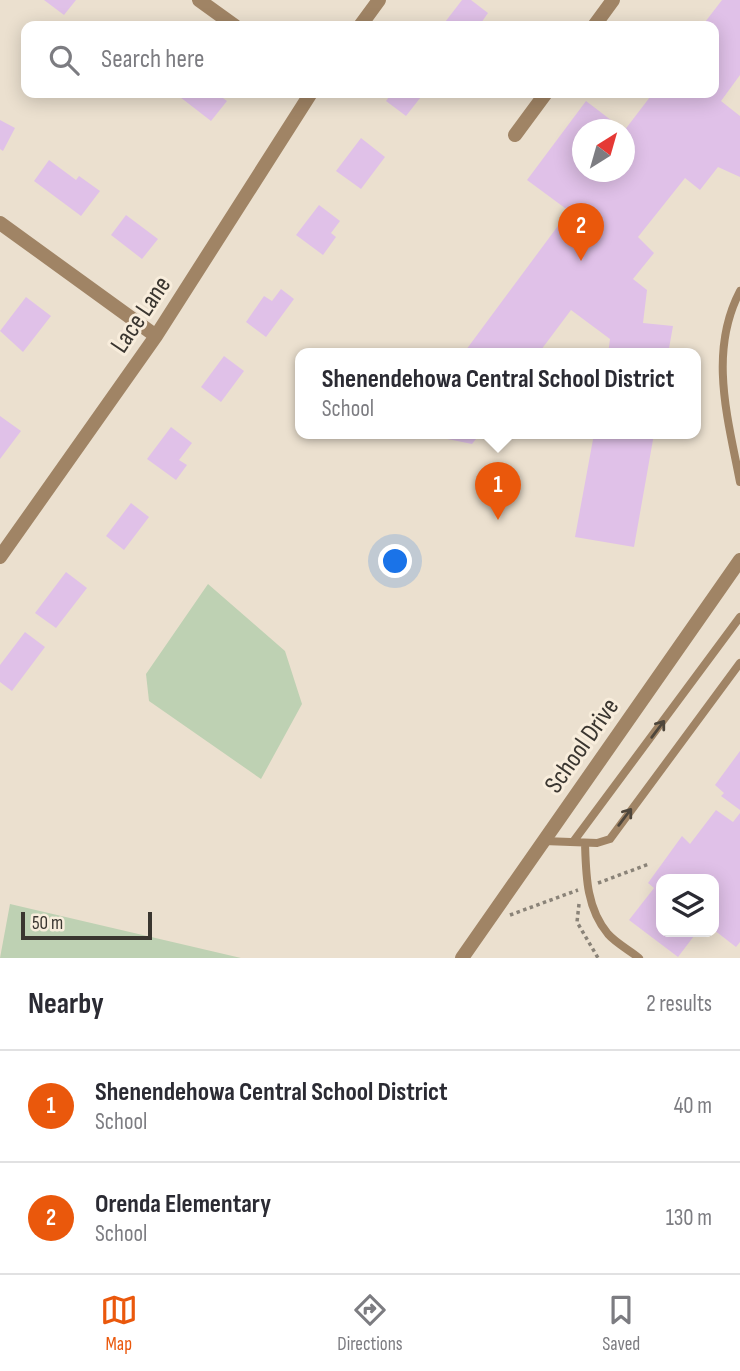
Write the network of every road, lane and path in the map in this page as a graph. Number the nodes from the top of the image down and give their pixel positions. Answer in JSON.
{"nodes":[{"id":1,"x":199,"y":0,"type":"edge"},
{"id":2,"x":379,"y":0,"type":"edge"},
{"id":3,"x":613,"y":0,"type":"edge"},
{"id":4,"x":228,"y":21,"type":"edge"},
{"id":5,"x":364,"y":21,"type":"edge"},
{"id":6,"x":598,"y":21,"type":"edge"},
{"id":7,"x":308,"y":98,"type":"edge"},
{"id":8,"x":542,"y":98,"type":"edge"},
{"id":9,"x":515,"y":135,"type":"dead end"},
{"id":10,"x":0,"y":223,"type":"edge"},
{"id":11,"x":740,"y":291,"type":"edge"},
{"id":12,"x":156,"y":336,"type":"junction"},
{"id":13,"x":739,"y":469,"type":"edge"},
{"id":14,"x":740,"y":482,"type":"edge"},
{"id":15,"x":0,"y":557,"type":"edge"},
{"id":16,"x":740,"y":560,"type":"edge"},
{"id":17,"x":740,"y":617,"type":"edge"},
{"id":18,"x":740,"y":663,"type":"edge"},
{"id":19,"x":544,"y":841,"type":"junction"},
{"id":20,"x":573,"y":842,"type":"junction"},
{"id":21,"x":585,"y":843,"type":"junction"},
{"id":22,"x":588,"y":886,"type":"junction"},
{"id":23,"x":462,"y":958,"type":"edge"},
{"id":24,"x":598,"y":958,"type":"edge"},
{"id":25,"x":639,"y":958,"type":"edge"}],
"edges":[{"from":1,"to":4,"type":"street"},
{"from":2,"to":5,"type":"street"},
{"from":3,"to":6,"type":"street"},
{"from":7,"to":12,"type":"street","name":"Lace Lane"},
{"from":8,"to":9,"type":"street"},
{"from":10,"to":12,"type":"street"},
{"from":11,"to":13,"type":"lane"},
{"from":12,"to":15,"type":"street","name":"Lace Lane"},
{"from":13,"to":14,"type":"lane"},
{"from":16,"to":19,"type":"street","name":"School Drive"},
{"from":20,"to":17,"type":"lane","one_way":true},
{"from":21,"to":18,"type":"lane","one_way":true},
{"from":19,"to":20,"type":"lane"},
{"from":19,"to":23,"type":"street","name":"School Drive"},
{"from":20,"to":21,"type":"lane"},
{"from":21,"to":22,"type":"lane"},
{"from":22,"to":24,"type":"path"},
{"from":22,"to":25,"type":"lane"}]}
